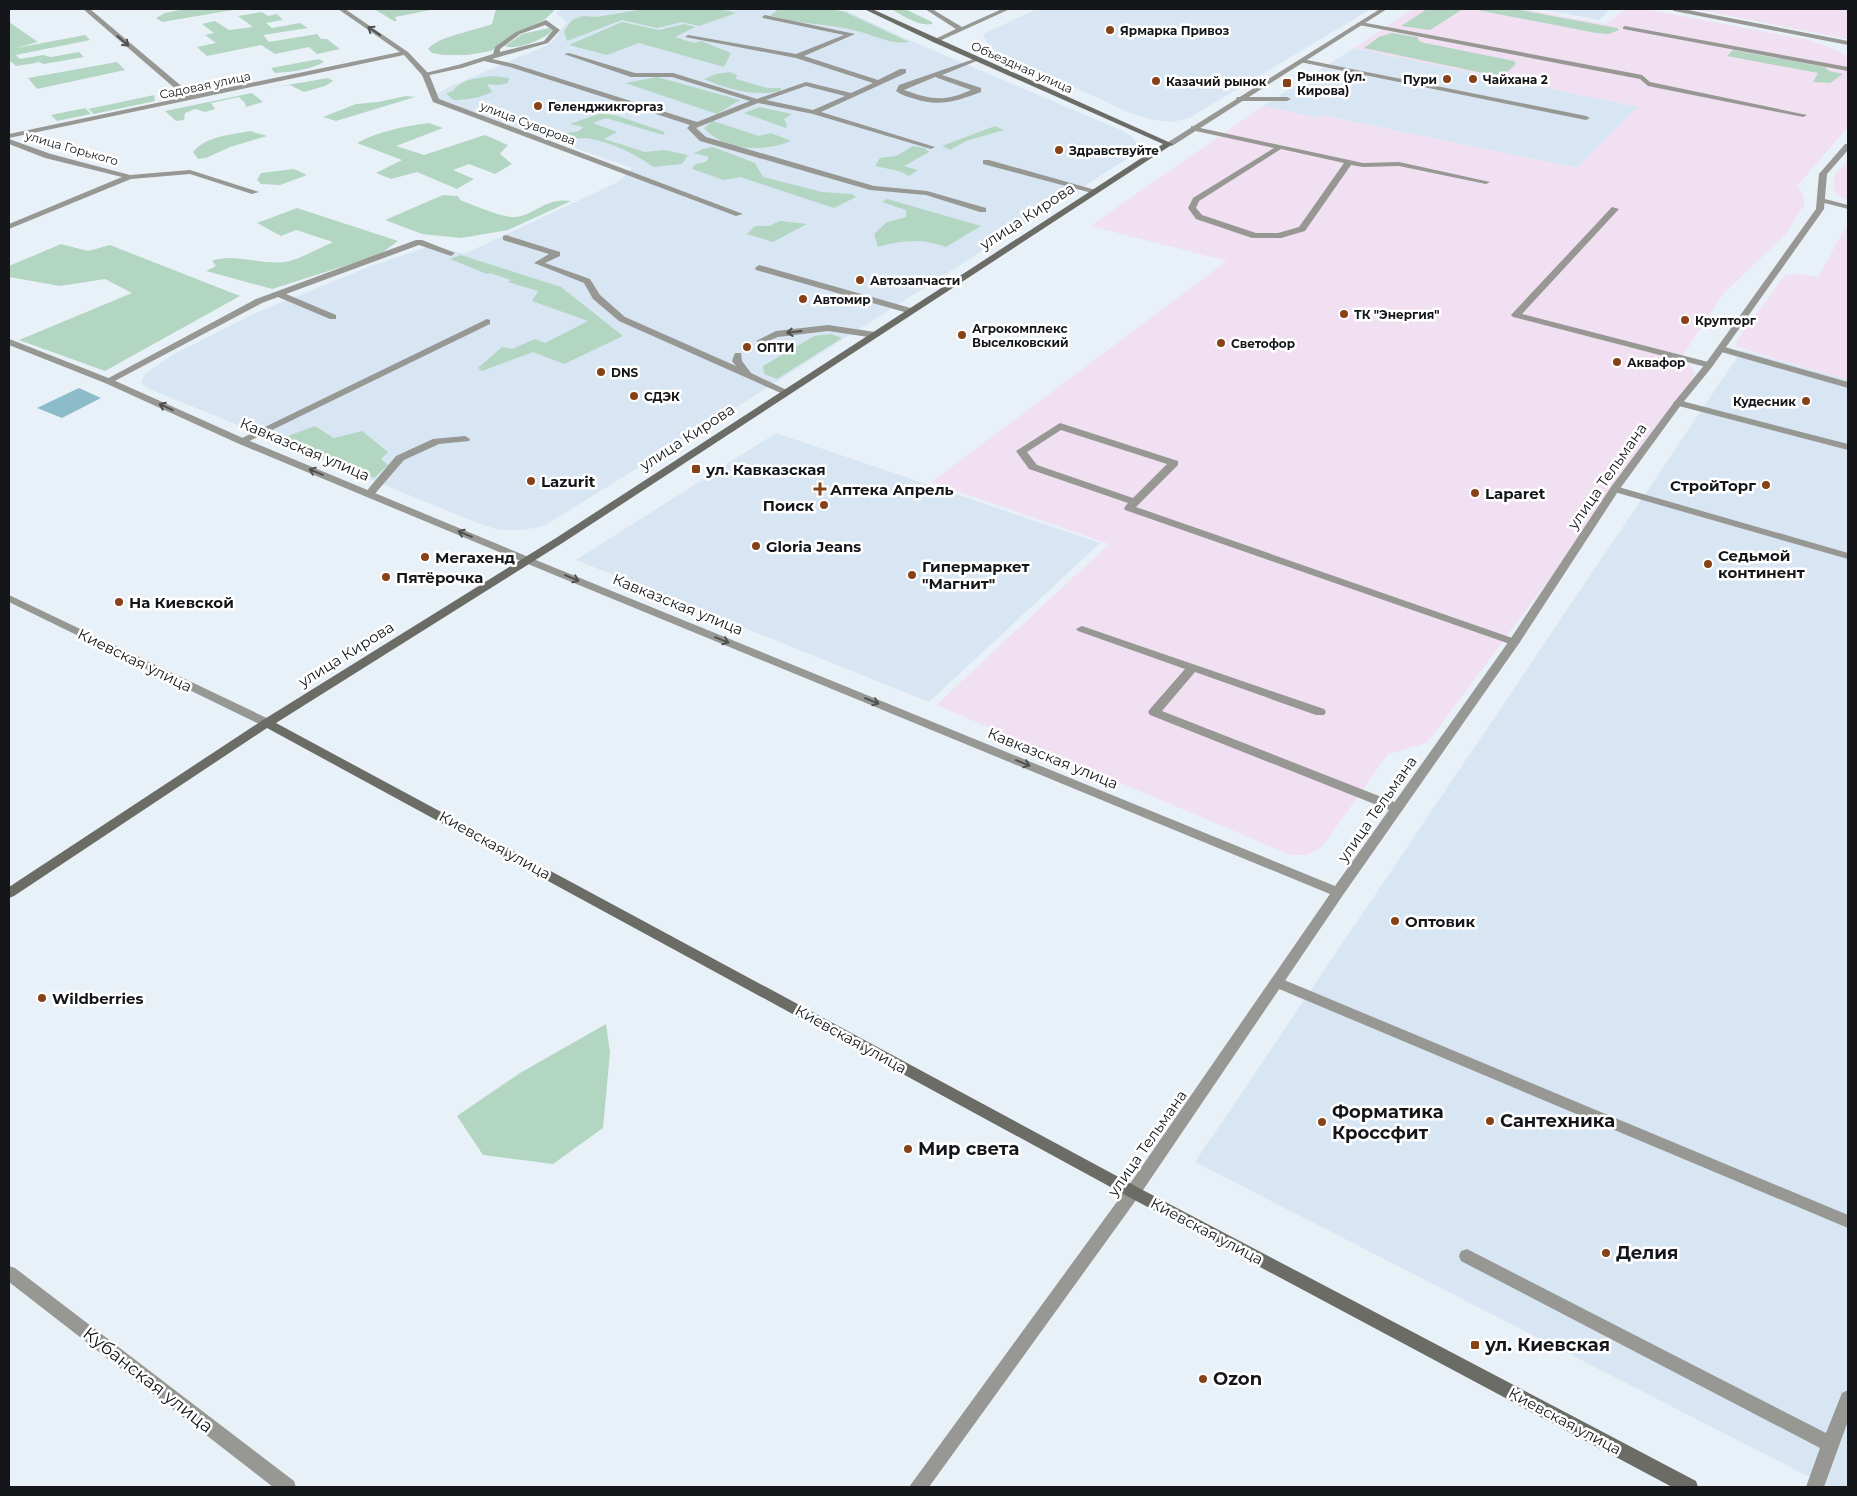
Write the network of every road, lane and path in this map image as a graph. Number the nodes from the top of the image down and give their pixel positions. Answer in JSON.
{"nodes":[{"id":1,"x":86,"y":9,"type":"edge"},
{"id":2,"x":341,"y":9,"type":"edge"},
{"id":3,"x":867,"y":9,"type":"edge"},
{"id":4,"x":928,"y":9,"type":"edge"},
{"id":5,"x":1007,"y":9,"type":"edge"},
{"id":6,"x":1384,"y":9,"type":"edge"},
{"id":7,"x":1674,"y":9,"type":"edge"},
{"id":8,"x":765,"y":17,"type":"dead end"},
{"id":9,"x":1361,"y":24,"type":"junction"},
{"id":10,"x":1625,"y":28,"type":"dead end"},
{"id":11,"x":961,"y":30,"type":"junction"},
{"id":12,"x":688,"y":37,"type":"dead end"},
{"id":13,"x":935,"y":41,"type":"junction"},
{"id":14,"x":1848,"y":43,"type":"edge"},
{"id":15,"x":406,"y":53,"type":"junction"},
{"id":16,"x":567,"y":54,"type":"dead end"},
{"id":17,"x":496,"y":55,"type":"junction"},
{"id":18,"x":797,"y":56,"type":"junction"},
{"id":19,"x":484,"y":59,"type":"junction"},
{"id":20,"x":976,"y":60,"type":"junction"},
{"id":21,"x":1302,"y":61,"type":"junction"},
{"id":22,"x":1848,"y":70,"type":"edge"},
{"id":23,"x":903,"y":71,"type":"dead end"},
{"id":24,"x":425,"y":74,"type":"junction"},
{"id":25,"x":936,"y":75,"type":"junction"},
{"id":26,"x":879,"y":83,"type":"junction"},
{"id":27,"x":851,"y":95,"type":"junction"},
{"id":28,"x":192,"y":99,"type":"junction"},
{"id":29,"x":1240,"y":99,"type":"junction"},
{"id":30,"x":1287,"y":99,"type":"dead end"},
{"id":31,"x":757,"y":101,"type":"junction"},
{"id":32,"x":814,"y":112,"type":"junction"},
{"id":33,"x":1802,"y":115,"type":"dead end"},
{"id":34,"x":1586,"y":118,"type":"dead end"},
{"id":35,"x":697,"y":125,"type":"junction"},
{"id":36,"x":1194,"y":128,"type":"junction"},
{"id":37,"x":9,"y":136,"type":"edge"},
{"id":38,"x":9,"y":141,"type":"edge"},
{"id":39,"x":1169,"y":144,"type":"junction"},
{"id":40,"x":1848,"y":146,"type":"edge"},
{"id":41,"x":1280,"y":147,"type":"junction"},
{"id":42,"x":931,"y":148,"type":"dead end"},
{"id":43,"x":986,"y":162,"type":"dead end"},
{"id":44,"x":1349,"y":162,"type":"junction"},
{"id":45,"x":130,"y":177,"type":"junction"},
{"id":46,"x":1486,"y":182,"type":"dead end"},
{"id":47,"x":1095,"y":191,"type":"junction"},
{"id":48,"x":256,"y":192,"type":"dead end"},
{"id":49,"x":1820,"y":198,"type":"junction"},
{"id":50,"x":1848,"y":207,"type":"edge"},
{"id":51,"x":1615,"y":209,"type":"dead end"},
{"id":52,"x":983,"y":210,"type":"dead end"},
{"id":53,"x":738,"y":214,"type":"dead end"},
{"id":54,"x":9,"y":228,"type":"edge"},
{"id":55,"x":506,"y":238,"type":"dead end"},
{"id":56,"x":451,"y":253,"type":"dead end"},
{"id":57,"x":759,"y":268,"type":"dead end"},
{"id":58,"x":278,"y":294,"type":"junction"},
{"id":59,"x":911,"y":311,"type":"junction"},
{"id":60,"x":333,"y":317,"type":"dead end"},
{"id":61,"x":487,"y":322,"type":"dead end"},
{"id":62,"x":875,"y":334,"type":"junction"},
{"id":63,"x":9,"y":342,"type":"edge"},
{"id":64,"x":761,"y":342,"type":"dead end"},
{"id":65,"x":1721,"y":349,"type":"junction"},
{"id":66,"x":738,"y":355,"type":"dead end"},
{"id":67,"x":1709,"y":365,"type":"junction"},
{"id":68,"x":747,"y":374,"type":"junction"},
{"id":69,"x":108,"y":381,"type":"junction"},
{"id":70,"x":1848,"y":385,"type":"edge"},
{"id":71,"x":786,"y":392,"type":"junction"},
{"id":72,"x":1678,"y":403,"type":"junction"},
{"id":73,"x":465,"y":439,"type":"dead end"},
{"id":74,"x":241,"y":441,"type":"junction"},
{"id":75,"x":1848,"y":447,"type":"edge"},
{"id":76,"x":1615,"y":490,"type":"junction"},
{"id":77,"x":370,"y":494,"type":"junction"},
{"id":78,"x":1134,"y":502,"type":"junction"},
{"id":79,"x":1848,"y":556,"type":"edge"},
{"id":80,"x":526,"y":560,"type":"junction"},
{"id":81,"x":9,"y":598,"type":"edge"},
{"id":82,"x":1082,"y":629,"type":"dead end"},
{"id":83,"x":1514,"y":642,"type":"junction"},
{"id":84,"x":1193,"y":667,"type":"junction"},
{"id":85,"x":1320,"y":712,"type":"dead end"},
{"id":86,"x":268,"y":723,"type":"junction"},
{"id":87,"x":1397,"y":808,"type":"junction"},
{"id":88,"x":1338,"y":892,"type":"junction"},
{"id":89,"x":9,"y":893,"type":"edge"},
{"id":90,"x":1277,"y":982,"type":"junction"},
{"id":91,"x":1133,"y":1192,"type":"junction"},
{"id":92,"x":1848,"y":1222,"type":"edge"},
{"id":93,"x":1467,"y":1256,"type":"dead end"},
{"id":94,"x":9,"y":1273,"type":"edge"},
{"id":95,"x":1848,"y":1398,"type":"edge"},
{"id":96,"x":1831,"y":1445,"type":"junction"},
{"id":97,"x":287,"y":1487,"type":"edge"},
{"id":98,"x":918,"y":1487,"type":"edge"},
{"id":99,"x":1689,"y":1487,"type":"edge"},
{"id":100,"x":1815,"y":1487,"type":"edge"}],
"edges":[{"from":1,"to":28,"type":"street","one_way":true},
{"from":15,"to":2,"type":"street","name":"улица Суворова","one_way":true},
{"from":3,"to":13,"type":"main road","name":"Объездная улица"},
{"from":4,"to":11,"type":"street"},
{"from":5,"to":11,"type":"street"},
{"from":6,"to":9,"type":"street","name":"улица Кирова"},
{"from":7,"to":14,"type":"street"},
{"from":8,"to":18,"type":"street"},
{"from":9,"to":21,"type":"street","name":"улица Кирова"},
{"from":9,"to":33,"type":"street"},
{"from":10,"to":22,"type":"street"},
{"from":11,"to":13,"type":"street"},
{"from":12,"to":18,"type":"street"},
{"from":13,"to":20,"type":"main road","name":"Объездная улица"},
{"from":15,"to":24,"type":"street","name":"улица Суворова"},
{"from":15,"to":28,"type":"street","name":"Садовая улица"},
{"from":16,"to":31,"type":"street"},
{"from":17,"to":17,"type":"street"},
{"from":17,"to":19,"type":"street"},
{"from":18,"to":26,"type":"street"},
{"from":19,"to":24,"type":"street"},
{"from":19,"to":35,"type":"street"},
{"from":20,"to":25,"type":"street"},
{"from":20,"to":39,"type":"main road","name":"Объездная улица"},
{"from":21,"to":29,"type":"street","name":"улица Кирова"},
{"from":21,"to":34,"type":"street"},
{"from":23,"to":26,"type":"street"},
{"from":24,"to":53,"type":"street","name":"улица Суворова"},
{"from":25,"to":25,"type":"street"},
{"from":26,"to":27,"type":"street"},
{"from":27,"to":31,"type":"street"},
{"from":27,"to":32,"type":"street"},
{"from":28,"to":37,"type":"street","name":"Садовая улица"},
{"from":29,"to":30,"type":"street"},
{"from":29,"to":36,"type":"street","name":"улица Кирова"},
{"from":31,"to":32,"type":"street"},
{"from":31,"to":35,"type":"street"},
{"from":32,"to":42,"type":"street"},
{"from":35,"to":52,"type":"street"},
{"from":36,"to":39,"type":"street","name":"улица Кирова"},
{"from":36,"to":41,"type":"street"},
{"from":38,"to":45,"type":"street","name":"улица Горького"},
{"from":39,"to":47,"type":"main road","name":"улица Кирова"},
{"from":40,"to":49,"type":"street","name":"улица Тельмана"},
{"from":41,"to":44,"type":"street"},
{"from":41,"to":44,"type":"street"},
{"from":43,"to":47,"type":"street"},
{"from":44,"to":46,"type":"street"},
{"from":45,"to":48,"type":"street","name":"улица Горького"},
{"from":45,"to":54,"type":"street","name":"улица Горького"},
{"from":47,"to":59,"type":"main road","name":"улица Кирова"},
{"from":49,"to":50,"type":"street"},
{"from":49,"to":65,"type":"street","name":"улица Тельмана"},
{"from":51,"to":67,"type":"street"},
{"from":55,"to":68,"type":"street"},
{"from":56,"to":58,"type":"street"},
{"from":57,"to":59,"type":"street"},
{"from":58,"to":60,"type":"street"},
{"from":58,"to":69,"type":"street"},
{"from":59,"to":62,"type":"main road","name":"улица Кирова"},
{"from":61,"to":74,"type":"street"},
{"from":62,"to":64,"type":"street","one_way":true},
{"from":62,"to":71,"type":"main road","name":"улица Кирова"},
{"from":63,"to":69,"type":"street","name":"Кавказская улица"},
{"from":65,"to":67,"type":"street","name":"улица Тельмана"},
{"from":65,"to":70,"type":"street"},
{"from":66,"to":68,"type":"street"},
{"from":67,"to":72,"type":"street","name":"улица Тельмана"},
{"from":68,"to":71,"type":"street"},
{"from":74,"to":69,"type":"street","name":"Кавказская улица","one_way":true},
{"from":71,"to":80,"type":"main road","name":"улица Кирова"},
{"from":72,"to":75,"type":"street"},
{"from":72,"to":76,"type":"street","name":"улица Тельмана"},
{"from":73,"to":77,"type":"street"},
{"from":77,"to":74,"type":"street","name":"Кавказская улица","one_way":true},
{"from":76,"to":79,"type":"street"},
{"from":76,"to":83,"type":"street","name":"улица Тельмана"},
{"from":80,"to":77,"type":"street","name":"Кавказская улица","one_way":true},
{"from":78,"to":78,"type":"street"},
{"from":78,"to":83,"type":"street"},
{"from":80,"to":86,"type":"main road","name":"улица Кирова"},
{"from":80,"to":88,"type":"street","name":"Кавказская улица","one_way":true},
{"from":81,"to":86,"type":"street","name":"Киевская улица"},
{"from":82,"to":84,"type":"street"},
{"from":83,"to":87,"type":"street","name":"улица Тельмана"},
{"from":84,"to":85,"type":"street"},
{"from":84,"to":87,"type":"street"},
{"from":86,"to":89,"type":"main road","name":"улица Кирова"},
{"from":86,"to":91,"type":"main road","name":"Киевская улица"},
{"from":87,"to":88,"type":"street","name":"улица Тельмана"},
{"from":88,"to":90,"type":"street","name":"улица Тельмана"},
{"from":90,"to":91,"type":"street","name":"улица Тельмана"},
{"from":90,"to":92,"type":"street"},
{"from":91,"to":98,"type":"street","name":"улица Тельмана"},
{"from":91,"to":99,"type":"main road","name":"Киевская улица"},
{"from":93,"to":96,"type":"street"},
{"from":94,"to":97,"type":"street","name":"Кубанская улица"},
{"from":95,"to":96,"type":"street"},
{"from":96,"to":100,"type":"street"}]}
